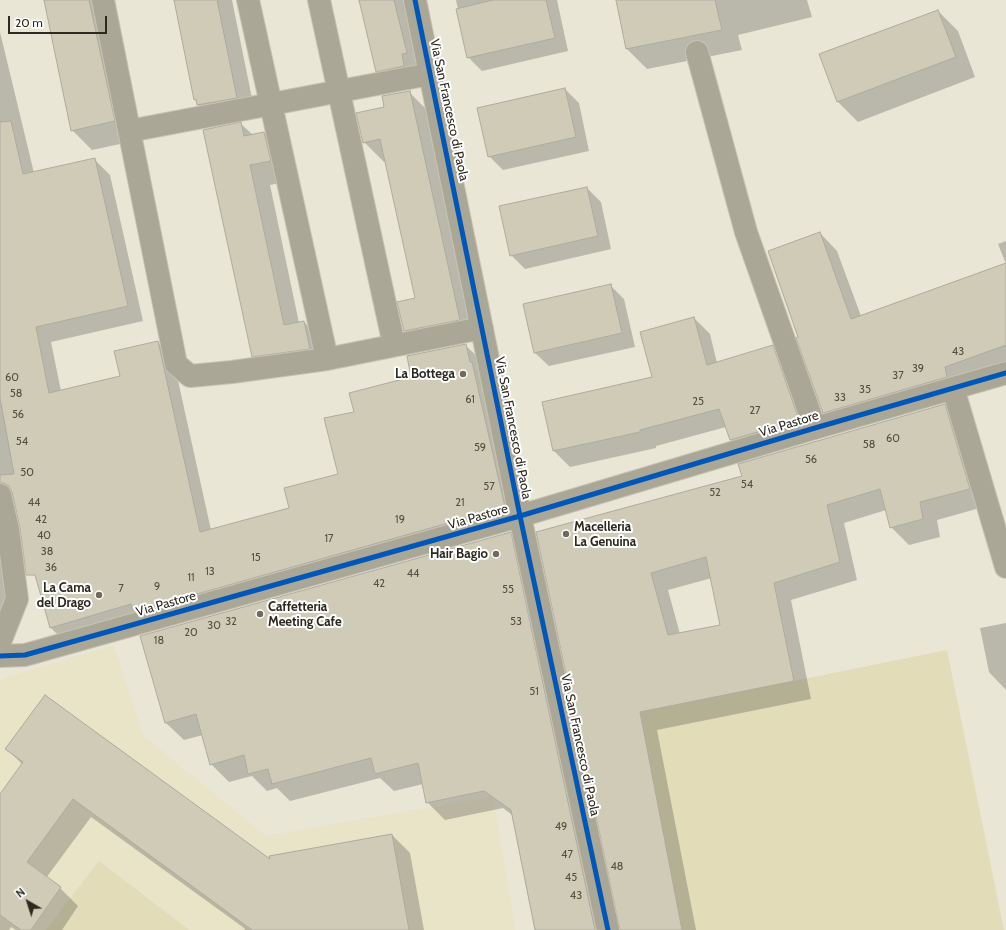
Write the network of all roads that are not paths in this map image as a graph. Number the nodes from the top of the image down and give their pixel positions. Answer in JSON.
{"nodes":[{"id":1,"x":103,"y":0,"type":"edge"},
{"id":2,"x":248,"y":0,"type":"edge"},
{"id":3,"x":319,"y":0,"type":"edge"},
{"id":4,"x":415,"y":0,"type":"edge"},
{"id":5,"x":697,"y":52,"type":"dead end"},
{"id":6,"x":430,"y":74,"type":"junction"},
{"id":7,"x":338,"y":91,"type":"junction"},
{"id":8,"x":271,"y":104,"type":"junction"},
{"id":9,"x":129,"y":131,"type":"junction"},
{"id":10,"x":482,"y":328,"type":"junction"},
{"id":11,"x":394,"y":345,"type":"junction"},
{"id":12,"x":327,"y":359,"type":"junction"},
{"id":13,"x":1006,"y":373,"type":"edge"},
{"id":14,"x":953,"y":388,"type":"junction"},
{"id":15,"x":814,"y":428,"type":"junction"},
{"id":16,"x":0,"y":495,"type":"edge"},
{"id":17,"x":520,"y":516,"type":"junction"},
{"id":18,"x":1002,"y":538,"type":"edge"},
{"id":19,"x":1006,"y":567,"type":"edge"},
{"id":20,"x":9,"y":599,"type":"edge"},
{"id":21,"x":0,"y":642,"type":"edge"},
{"id":22,"x":0,"y":656,"type":"edge"},
{"id":23,"x":608,"y":930,"type":"edge"}],
"edges":[{"from":1,"to":9,"type":"street"},
{"from":2,"to":8,"type":"street"},
{"from":3,"to":7,"type":"street"},
{"from":4,"to":6,"type":"street","name":"Via San Francesco di Paola"},
{"from":5,"to":15,"type":"street"},
{"from":6,"to":7,"type":"street"},
{"from":6,"to":10,"type":"street","name":"Via San Francesco di Paola"},
{"from":7,"to":8,"type":"street"},
{"from":7,"to":11,"type":"street"},
{"from":8,"to":9,"type":"street"},
{"from":8,"to":12,"type":"street"},
{"from":9,"to":12,"type":"street"},
{"from":10,"to":11,"type":"street"},
{"from":10,"to":17,"type":"street","name":"Via San Francesco di Paola"},
{"from":11,"to":12,"type":"street"},
{"from":13,"to":14,"type":"street","name":"Via Pastore"},
{"from":14,"to":15,"type":"street","name":"Via Pastore"},
{"from":14,"to":18,"type":"street"},
{"from":15,"to":17,"type":"street","name":"Via Pastore"},
{"from":16,"to":20,"type":"street"},
{"from":17,"to":22,"type":"street","name":"Via Pastore"},
{"from":17,"to":23,"type":"street","name":"Via San Francesco di Paola"},
{"from":18,"to":19,"type":"street"},
{"from":20,"to":21,"type":"street"}]}
